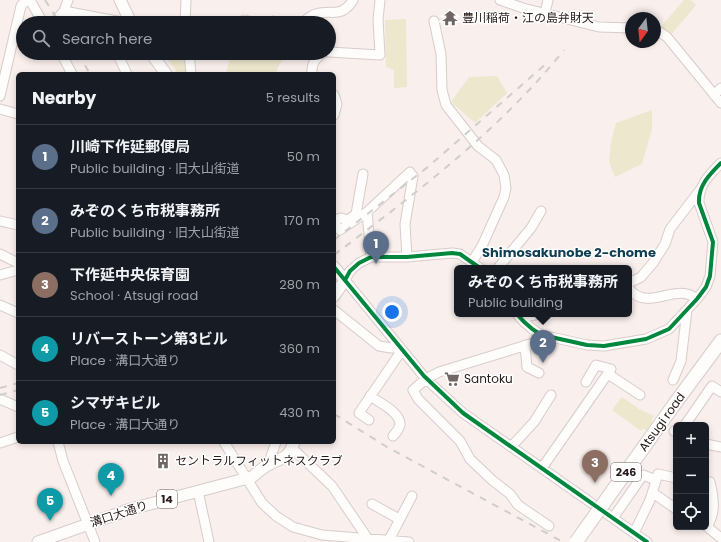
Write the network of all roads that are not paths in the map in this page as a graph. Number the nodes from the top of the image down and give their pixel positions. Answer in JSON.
{"nodes":[{"id":1,"x":26,"y":0,"type":"edge"},
{"id":2,"x":30,"y":0,"type":"edge"},
{"id":3,"x":68,"y":0,"type":"edge"},
{"id":4,"x":186,"y":0,"type":"edge"},
{"id":5,"x":353,"y":0,"type":"edge"},
{"id":6,"x":380,"y":0,"type":"edge"},
{"id":7,"x":500,"y":0,"type":"edge"},
{"id":8,"x":548,"y":0,"type":"edge"},
{"id":9,"x":124,"y":3,"type":"edge"},
{"id":10,"x":64,"y":11,"type":"junction"},
{"id":11,"x":545,"y":13,"type":"junction"},
{"id":12,"x":19,"y":16,"type":"edge"},
{"id":13,"x":40,"y":16,"type":"edge"},
{"id":14,"x":59,"y":16,"type":"edge"},
{"id":15,"x":86,"y":16,"type":"edge"},
{"id":16,"x":129,"y":16,"type":"edge"},
{"id":17,"x":185,"y":16,"type":"edge"},
{"id":18,"x":313,"y":16,"type":"edge"},
{"id":19,"x":434,"y":21,"type":"dead end"},
{"id":20,"x":16,"y":27,"type":"edge"},
{"id":21,"x":625,"y":28,"type":"edge"},
{"id":22,"x":661,"y":31,"type":"edge"},
{"id":23,"x":336,"y":52,"type":"edge"},
{"id":24,"x":65,"y":60,"type":"edge"},
{"id":25,"x":120,"y":60,"type":"edge"},
{"id":26,"x":156,"y":60,"type":"edge"},
{"id":27,"x":190,"y":60,"type":"edge"},
{"id":28,"x":314,"y":60,"type":"edge"},
{"id":29,"x":71,"y":72,"type":"edge"},
{"id":30,"x":126,"y":72,"type":"edge"},
{"id":31,"x":165,"y":72,"type":"edge"},
{"id":32,"x":191,"y":72,"type":"edge"},
{"id":33,"x":312,"y":72,"type":"edge"},
{"id":34,"x":721,"y":88,"type":"edge"},
{"id":35,"x":714,"y":95,"type":"junction"},
{"id":36,"x":0,"y":96,"type":"edge"},
{"id":37,"x":721,"y":103,"type":"edge"},
{"id":38,"x":0,"y":109,"type":"edge"},
{"id":39,"x":16,"y":113,"type":"edge"},
{"id":40,"x":721,"y":163,"type":"edge"},
{"id":41,"x":363,"y":174,"type":"dead end"},
{"id":42,"x":700,"y":190,"type":"junction"},
{"id":43,"x":367,"y":212,"type":"junction"},
{"id":44,"x":541,"y":212,"type":"dead end"},
{"id":45,"x":0,"y":221,"type":"edge"},
{"id":46,"x":336,"y":221,"type":"edge"},
{"id":47,"x":16,"y":225,"type":"edge"},
{"id":48,"x":336,"y":225,"type":"edge"},
{"id":49,"x":0,"y":254,"type":"edge"},
{"id":50,"x":371,"y":257,"type":"junction"},
{"id":51,"x":408,"y":257,"type":"junction"},
{"id":52,"x":16,"y":262,"type":"edge"},
{"id":53,"x":472,"y":262,"type":"junction"},
{"id":54,"x":476,"y":265,"type":"edge"},
{"id":55,"x":500,"y":265,"type":"edge"},
{"id":56,"x":336,"y":269,"type":"edge"},
{"id":57,"x":16,"y":271,"type":"edge"},
{"id":58,"x":0,"y":275,"type":"edge"},
{"id":59,"x":345,"y":280,"type":"junction"},
{"id":60,"x":632,"y":282,"type":"edge"},
{"id":61,"x":632,"y":292,"type":"edge"},
{"id":62,"x":336,"y":293,"type":"edge"},
{"id":63,"x":697,"y":299,"type":"junction"},
{"id":64,"x":0,"y":304,"type":"edge"},
{"id":65,"x":687,"y":310,"type":"junction"},
{"id":66,"x":336,"y":312,"type":"edge"},
{"id":67,"x":16,"y":313,"type":"edge"},
{"id":68,"x":520,"y":317,"type":"edge"},
{"id":69,"x":545,"y":337,"type":"junction"},
{"id":70,"x":721,"y":341,"type":"edge"},
{"id":71,"x":525,"y":345,"type":"junction"},
{"id":72,"x":401,"y":348,"type":"junction"},
{"id":73,"x":721,"y":354,"type":"edge"},
{"id":74,"x":0,"y":355,"type":"edge"},
{"id":75,"x":16,"y":364,"type":"edge"},
{"id":76,"x":539,"y":373,"type":"dead end"},
{"id":77,"x":608,"y":374,"type":"junction"},
{"id":78,"x":426,"y":379,"type":"junction"},
{"id":79,"x":673,"y":380,"type":"dead end"},
{"id":80,"x":586,"y":382,"type":"dead end"},
{"id":81,"x":721,"y":392,"type":"edge"},
{"id":82,"x":551,"y":395,"type":"dead end"},
{"id":83,"x":640,"y":395,"type":"dead end"},
{"id":84,"x":370,"y":396,"type":"junction"},
{"id":85,"x":0,"y":399,"type":"edge"},
{"id":86,"x":679,"y":404,"type":"junction"},
{"id":87,"x":16,"y":406,"type":"edge"},
{"id":88,"x":369,"y":420,"type":"dead end"},
{"id":89,"x":686,"y":422,"type":"edge"},
{"id":90,"x":394,"y":436,"type":"dead end"},
{"id":91,"x":16,"y":438,"type":"edge"},
{"id":92,"x":0,"y":443,"type":"edge"},
{"id":93,"x":59,"y":444,"type":"edge"},
{"id":94,"x":225,"y":444,"type":"edge"},
{"id":95,"x":275,"y":444,"type":"edge"},
{"id":96,"x":293,"y":445,"type":"edge"},
{"id":97,"x":709,"y":445,"type":"edge"},
{"id":98,"x":511,"y":447,"type":"junction"},
{"id":99,"x":721,"y":447,"type":"edge"},
{"id":100,"x":268,"y":465,"type":"junction"},
{"id":101,"x":542,"y":468,"type":"junction"},
{"id":102,"x":673,"y":477,"type":"edge"},
{"id":103,"x":248,"y":478,"type":"junction"},
{"id":104,"x":656,"y":480,"type":"junction"},
{"id":105,"x":709,"y":482,"type":"edge"},
{"id":106,"x":198,"y":491,"type":"junction"},
{"id":107,"x":653,"y":493,"type":"junction"},
{"id":108,"x":412,"y":496,"type":"dead end"},
{"id":109,"x":372,"y":504,"type":"dead end"},
{"id":110,"x":673,"y":507,"type":"edge"},
{"id":111,"x":613,"y":518,"type":"junction"},
{"id":112,"x":399,"y":519,"type":"junction"},
{"id":113,"x":88,"y":524,"type":"junction"},
{"id":114,"x":709,"y":524,"type":"edge"},
{"id":115,"x":549,"y":526,"type":"dead end"},
{"id":116,"x":709,"y":529,"type":"edge"},
{"id":117,"x":634,"y":533,"type":"junction"},
{"id":118,"x":721,"y":538,"type":"edge"},
{"id":119,"x":365,"y":540,"type":"edge"},
{"id":120,"x":389,"y":540,"type":"junction"},
{"id":121,"x":378,"y":541,"type":"edge"},
{"id":122,"x":38,"y":542,"type":"edge"},
{"id":123,"x":95,"y":542,"type":"edge"},
{"id":124,"x":209,"y":542,"type":"edge"},
{"id":125,"x":409,"y":542,"type":"edge"},
{"id":126,"x":576,"y":542,"type":"edge"},
{"id":127,"x":586,"y":542,"type":"edge"},
{"id":128,"x":647,"y":542,"type":"edge"}],
"edges":[{"from":1,"to":12,"type":"street"},
{"from":2,"to":13,"type":"street"},
{"from":3,"to":10,"type":"street"},
{"from":4,"to":17,"type":"street"},
{"from":5,"to":18,"type":"street"},
{"from":6,"to":23,"type":"street"},
{"from":7,"to":11,"type":"street"},
{"from":8,"to":11,"type":"street"},
{"from":9,"to":16,"type":"main road"},
{"from":10,"to":14,"type":"street"},
{"from":10,"to":15,"type":"street"},
{"from":11,"to":21,"type":"street"},
{"from":19,"to":53,"type":"street"},
{"from":20,"to":36,"type":"street"},
{"from":22,"to":35,"type":"street"},
{"from":24,"to":29,"type":"street"},
{"from":25,"to":30,"type":"street"},
{"from":26,"to":31,"type":"main road"},
{"from":27,"to":32,"type":"street"},
{"from":28,"to":33,"type":"street"},
{"from":34,"to":35,"type":"street"},
{"from":35,"to":37,"type":"street"},
{"from":38,"to":39,"type":"street"},
{"from":40,"to":42,"type":"street"},
{"from":41,"to":46,"type":"street"},
{"from":42,"to":60,"type":"street"},
{"from":42,"to":63,"type":"street"},
{"from":43,"to":48,"type":"street"},
{"from":43,"to":50,"type":"street"},
{"from":43,"to":51,"type":"street"},
{"from":44,"to":55,"type":"street"},
{"from":45,"to":47,"type":"street"},
{"from":49,"to":52,"type":"street"},
{"from":50,"to":51,"type":"street"},
{"from":50,"to":59,"type":"street"},
{"from":51,"to":53,"type":"street"},
{"from":53,"to":54,"type":"street"},
{"from":56,"to":59,"type":"main road"},
{"from":57,"to":58,"type":"street"},
{"from":59,"to":62,"type":"main road"},
{"from":59,"to":72,"type":"street"},
{"from":61,"to":63,"type":"street"},
{"from":63,"to":65,"type":"street"},
{"from":64,"to":67,"type":"street"},
{"from":65,"to":69,"type":"street"},
{"from":65,"to":79,"type":"street"},
{"from":66,"to":72,"type":"street"},
{"from":68,"to":69,"type":"street"},
{"from":69,"to":71,"type":"street"},
{"from":70,"to":86,"type":"highway","name":"Atsugi road","number":"246"},
{"from":71,"to":76,"type":"street"},
{"from":71,"to":78,"type":"street"},
{"from":72,"to":78,"type":"street"},
{"from":72,"to":84,"type":"street"},
{"from":73,"to":86,"type":"highway","name":"Atsugi road","number":"246"},
{"from":74,"to":75,"type":"street"},
{"from":77,"to":80,"type":"street"},
{"from":77,"to":83,"type":"street"},
{"from":77,"to":101,"type":"street"},
{"from":78,"to":98,"type":"street"},
{"from":78,"to":115,"type":"street"},
{"from":81,"to":89,"type":"street"},
{"from":82,"to":98,"type":"street"},
{"from":84,"to":88,"type":"street"},
{"from":84,"to":90,"type":"street"},
{"from":85,"to":87,"type":"street"},
{"from":86,"to":126,"type":"highway","name":"Atsugi road","number":"246","bridge":true},
{"from":86,"to":127,"type":"highway","name":"Atsugi road","number":"246"},
{"from":91,"to":92,"type":"street"},
{"from":93,"to":113,"type":"street"},
{"from":94,"to":103,"type":"street"},
{"from":95,"to":100,"type":"street"},
{"from":96,"to":100,"type":"main road","number":"14"},
{"from":96,"to":119,"type":"street"},
{"from":97,"to":99,"type":"street"},
{"from":98,"to":101,"type":"street"},
{"from":100,"to":103,"type":"main road","number":"14"},
{"from":101,"to":111,"type":"street"},
{"from":102,"to":104,"type":"street"},
{"from":103,"to":106,"type":"main road","name":"溝口大通り","number":"14"},
{"from":103,"to":119,"type":"street"},
{"from":104,"to":107,"type":"street"},
{"from":104,"to":111,"type":"street"},
{"from":105,"to":114,"type":"street"},
{"from":106,"to":113,"type":"main road","name":"溝口大通り","number":"14"},
{"from":106,"to":124,"type":"street"},
{"from":107,"to":110,"type":"street"},
{"from":107,"to":117,"type":"street"},
{"from":108,"to":112,"type":"street"},
{"from":109,"to":112,"type":"street"},
{"from":111,"to":117,"type":"street"},
{"from":112,"to":120,"type":"street"},
{"from":113,"to":122,"type":"main road","name":"溝口大通り","number":"14"},
{"from":113,"to":123,"type":"street"},
{"from":116,"to":118,"type":"street"},
{"from":117,"to":128,"type":"street"},
{"from":119,"to":121,"type":"street"},
{"from":120,"to":121,"type":"street"},
{"from":120,"to":125,"type":"street"}]}
